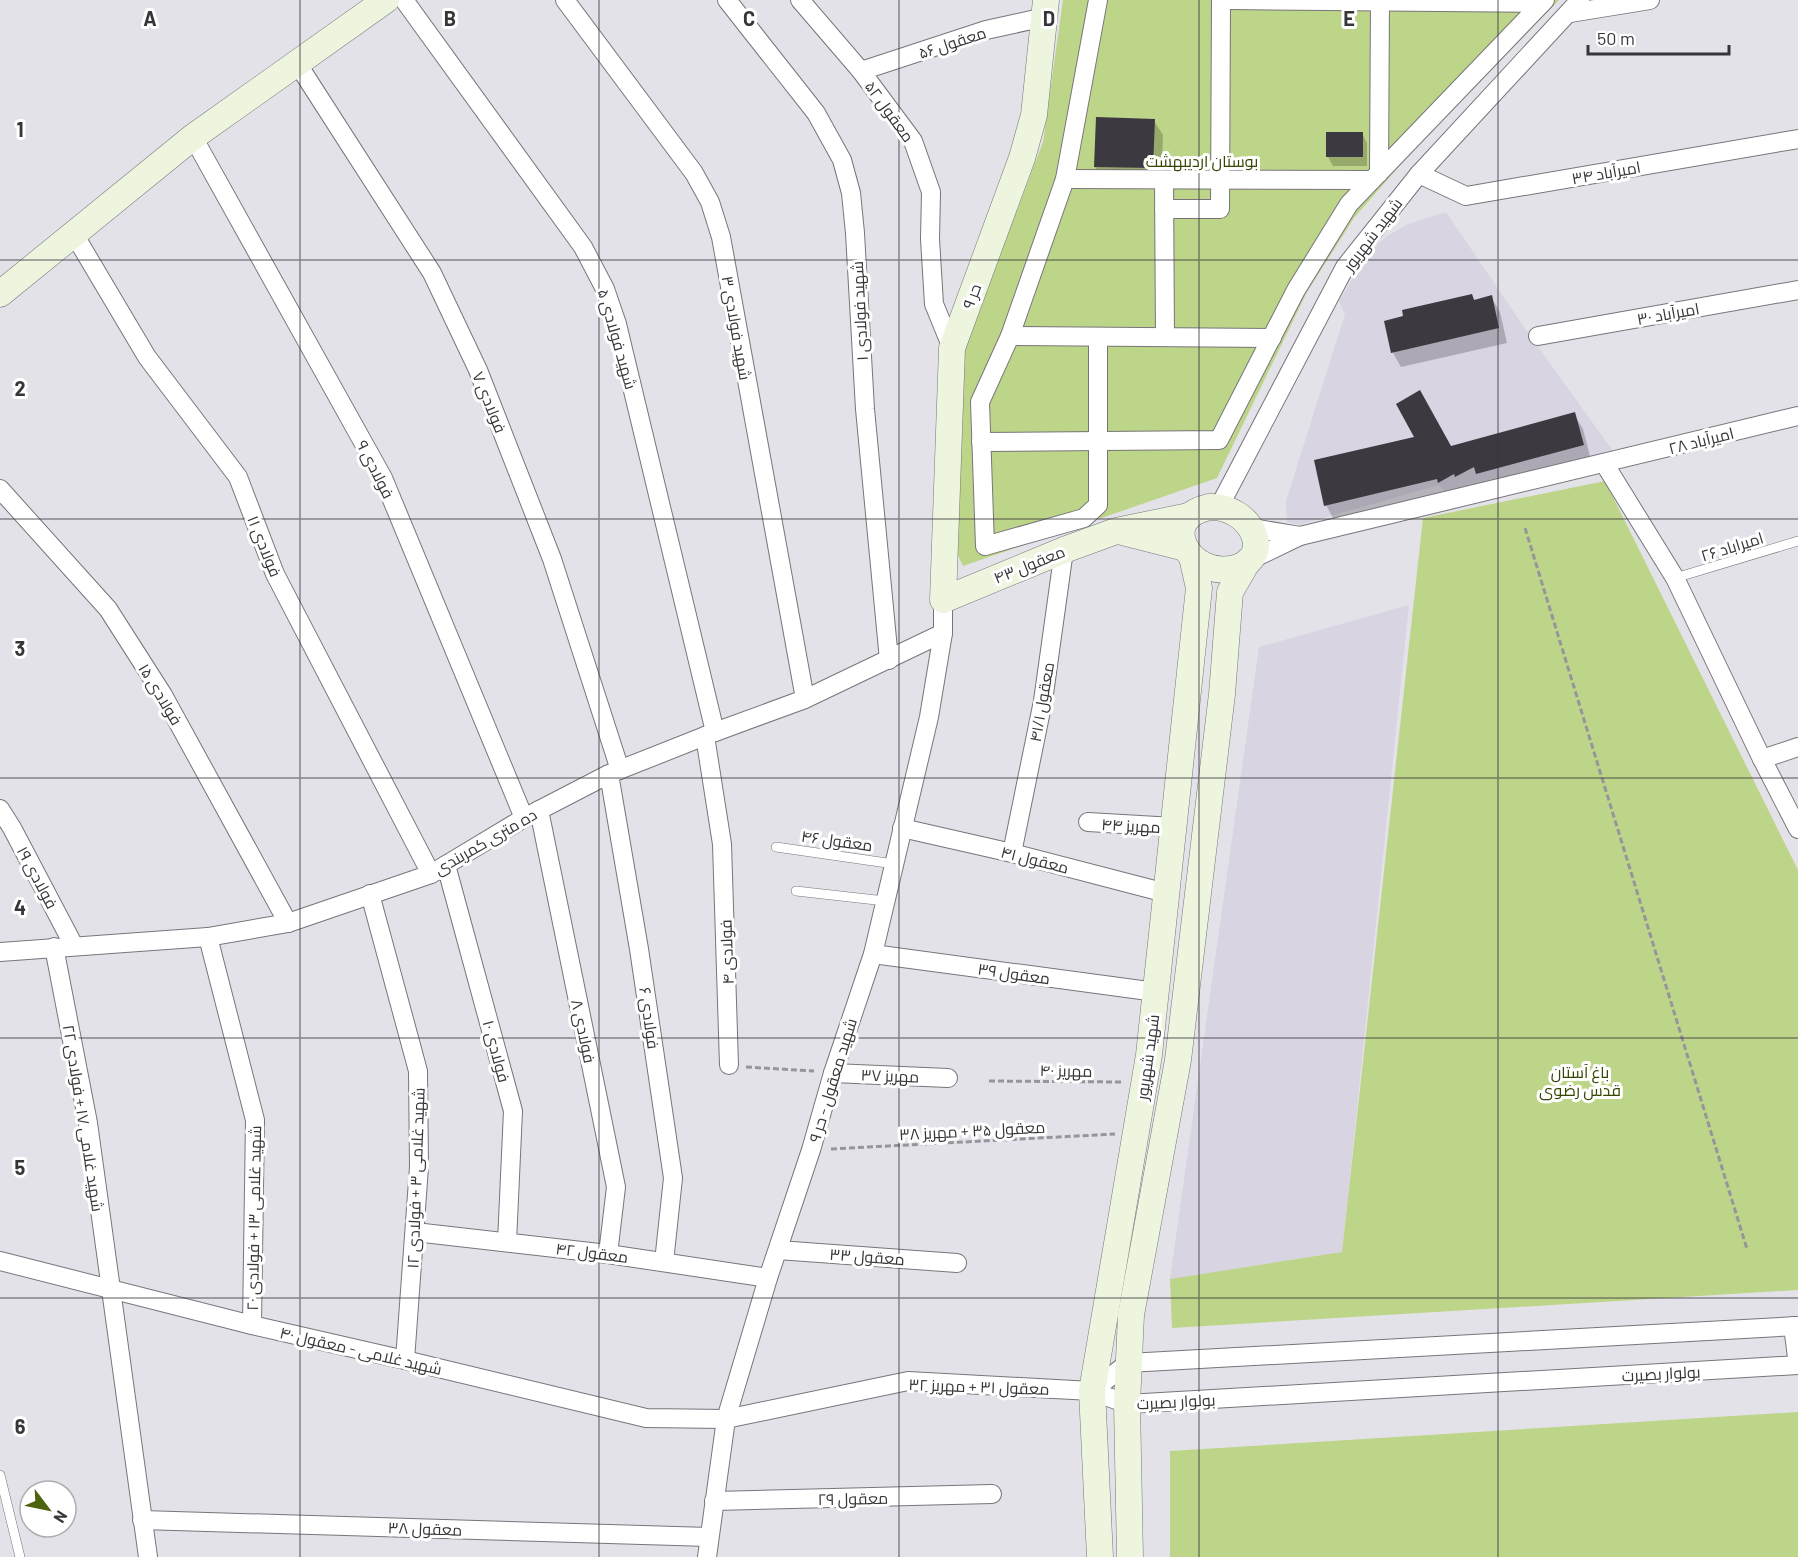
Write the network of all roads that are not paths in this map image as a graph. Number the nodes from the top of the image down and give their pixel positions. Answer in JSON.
{"nodes":[{"id":1,"x":386,"y":0,"type":"edge"},
{"id":2,"x":404,"y":0,"type":"edge"},
{"id":3,"x":565,"y":0,"type":"edge"},
{"id":4,"x":727,"y":0,"type":"edge"},
{"id":5,"x":800,"y":0,"type":"edge"},
{"id":6,"x":1098,"y":0,"type":"edge"},
{"id":7,"x":1221,"y":0,"type":"edge"},
{"id":8,"x":1230,"y":0,"type":"edge"},
{"id":9,"x":1650,"y":0,"type":"edge"},
{"id":10,"x":1380,"y":1,"type":"edge"},
{"id":11,"x":1543,"y":2,"type":"edge"},
{"id":12,"x":1575,"y":6,"type":"edge"},
{"id":13,"x":1046,"y":8,"type":"edge"},
{"id":14,"x":297,"y":63,"type":"junction"},
{"id":15,"x":861,"y":71,"type":"junction"},
{"id":16,"x":193,"y":137,"type":"junction"},
{"id":17,"x":1798,"y":139,"type":"edge"},
{"id":18,"x":1419,"y":174,"type":"junction"},
{"id":19,"x":1375,"y":177,"type":"junction"},
{"id":20,"x":1065,"y":179,"type":"junction"},
{"id":21,"x":1164,"y":180,"type":"junction"},
{"id":22,"x":1220,"y":180,"type":"junction"},
{"id":23,"x":1164,"y":209,"type":"junction"},
{"id":24,"x":74,"y":234,"type":"junction"},
{"id":25,"x":1798,"y":290,"type":"edge"},
{"id":26,"x":0,"y":294,"type":"edge"},
{"id":27,"x":1010,"y":336,"type":"junction"},
{"id":28,"x":1538,"y":336,"type":"dead end"},
{"id":29,"x":1098,"y":337,"type":"junction"},
{"id":30,"x":1165,"y":337,"type":"junction"},
{"id":31,"x":1272,"y":338,"type":"junction"},
{"id":32,"x":952,"y":348,"type":"junction"},
{"id":33,"x":1798,"y":416,"type":"edge"},
{"id":34,"x":1098,"y":441,"type":"junction"},
{"id":35,"x":981,"y":442,"type":"junction"},
{"id":36,"x":1604,"y":464,"type":"junction"},
{"id":37,"x":0,"y":489,"type":"edge"},
{"id":38,"x":1219,"y":507,"type":"junction"},
{"id":39,"x":1189,"y":516,"type":"junction"},
{"id":40,"x":1252,"y":528,"type":"junction"},
{"id":41,"x":1116,"y":531,"type":"junction"},
{"id":42,"x":1300,"y":536,"type":"junction"},
{"id":43,"x":1798,"y":542,"type":"edge"},
{"id":44,"x":1064,"y":550,"type":"junction"},
{"id":45,"x":1188,"y":553,"type":"junction"},
{"id":46,"x":1248,"y":561,"type":"junction"},
{"id":47,"x":1675,"y":579,"type":"junction"},
{"id":48,"x":943,"y":600,"type":"junction"},
{"id":49,"x":943,"y":633,"type":"junction"},
{"id":50,"x":889,"y":660,"type":"junction"},
{"id":51,"x":805,"y":699,"type":"junction"},
{"id":52,"x":710,"y":734,"type":"junction"},
{"id":53,"x":1798,"y":747,"type":"edge"},
{"id":54,"x":1762,"y":759,"type":"junction"},
{"id":55,"x":615,"y":772,"type":"junction"},
{"id":56,"x":0,"y":809,"type":"edge"},
{"id":57,"x":531,"y":814,"type":"junction"},
{"id":58,"x":1088,"y":822,"type":"dead end"},
{"id":59,"x":1174,"y":827,"type":"junction"},
{"id":60,"x":902,"y":828,"type":"junction"},
{"id":61,"x":1798,"y":829,"type":"edge"},
{"id":62,"x":776,"y":847,"type":"dead end"},
{"id":63,"x":1012,"y":853,"type":"junction"},
{"id":64,"x":894,"y":864,"type":"junction"},
{"id":65,"x":438,"y":869,"type":"junction"},
{"id":66,"x":796,"y":891,"type":"dead end"},
{"id":67,"x":370,"y":894,"type":"junction"},
{"id":68,"x":1166,"y":894,"type":"junction"},
{"id":69,"x":885,"y":901,"type":"junction"},
{"id":70,"x":288,"y":923,"type":"junction"},
{"id":71,"x":208,"y":937,"type":"junction"},
{"id":72,"x":74,"y":946,"type":"junction"},
{"id":73,"x":54,"y":947,"type":"junction"},
{"id":74,"x":0,"y":952,"type":"edge"},
{"id":75,"x":873,"y":954,"type":"junction"},
{"id":76,"x":1156,"y":992,"type":"junction"},
{"id":77,"x":729,"y":1065,"type":"road end"},
{"id":78,"x":833,"y":1073,"type":"junction"},
{"id":79,"x":948,"y":1077,"type":"dead end"},
{"id":80,"x":415,"y":1232,"type":"junction"},
{"id":81,"x":507,"y":1242,"type":"junction"},
{"id":82,"x":778,"y":1250,"type":"junction"},
{"id":83,"x":608,"y":1254,"type":"junction"},
{"id":84,"x":0,"y":1261,"type":"edge"},
{"id":85,"x":664,"y":1262,"type":"junction"},
{"id":86,"x":957,"y":1263,"type":"dead end"},
{"id":87,"x":768,"y":1278,"type":"junction"},
{"id":88,"x":110,"y":1289,"type":"junction"},
{"id":89,"x":252,"y":1325,"type":"junction"},
{"id":90,"x":1795,"y":1326,"type":"edge"},
{"id":91,"x":405,"y":1360,"type":"junction"},
{"id":92,"x":1128,"y":1364,"type":"junction"},
{"id":93,"x":1798,"y":1365,"type":"edge"},
{"id":94,"x":1092,"y":1391,"type":"junction"},
{"id":95,"x":1127,"y":1404,"type":"junction"},
{"id":96,"x":726,"y":1419,"type":"junction"},
{"id":97,"x":0,"y":1475,"type":"edge"},
{"id":98,"x":992,"y":1494,"type":"dead end"},
{"id":99,"x":714,"y":1501,"type":"junction"},
{"id":100,"x":142,"y":1520,"type":"junction"},
{"id":101,"x":709,"y":1537,"type":"junction"},
{"id":102,"x":20,"y":1557,"type":"edge"},
{"id":103,"x":148,"y":1557,"type":"edge"},
{"id":104,"x":707,"y":1557,"type":"edge"},
{"id":105,"x":1100,"y":1557,"type":"edge"},
{"id":106,"x":1130,"y":1557,"type":"edge"}],
"edges":[{"from":1,"to":14,"type":"street"},
{"from":2,"to":52,"type":"street","name":"شهید فولادی ۵"},
{"from":3,"to":51,"type":"street","name":"شهید فولادی ۳"},
{"from":4,"to":50,"type":"street","name":"شهید فولادی ۱"},
{"from":5,"to":15,"type":"street","name":"معقول ۵۲"},
{"from":6,"to":20,"type":"street"},
{"from":7,"to":22,"type":"street"},
{"from":8,"to":10,"type":"street"},
{"from":9,"to":12,"type":"street"},
{"from":10,"to":11,"type":"street"},
{"from":10,"to":19,"type":"street"},
{"from":11,"to":19,"type":"street"},
{"from":12,"to":18,"type":"street","name":"شهید شهریور"},
{"from":13,"to":15,"type":"street","name":"معقول ۵۶"},
{"from":13,"to":32,"type":"street","name":"حر ۹"},
{"from":14,"to":16,"type":"street"},
{"from":14,"to":55,"type":"street","name":"فولادی ۷"},
{"from":15,"to":32,"type":"street","name":"معقول ۵۲"},
{"from":16,"to":24,"type":"street"},
{"from":16,"to":57,"type":"street","name":"فولادی ۹"},
{"from":17,"to":18,"type":"street","name":"امیرآباد ۳۴"},
{"from":18,"to":38,"type":"street","name":"شهید شهریور"},
{"from":19,"to":22,"type":"street"},
{"from":19,"to":31,"type":"street"},
{"from":20,"to":21,"type":"street"},
{"from":20,"to":27,"type":"street"},
{"from":21,"to":22,"type":"street"},
{"from":21,"to":23,"type":"street"},
{"from":22,"to":23,"type":"street"},
{"from":23,"to":30,"type":"street"},
{"from":24,"to":26,"type":"street"},
{"from":24,"to":65,"type":"street","name":"فولادی ۱۱"},
{"from":25,"to":28,"type":"street","name":"امیرآباد ۳۰"},
{"from":27,"to":29,"type":"street"},
{"from":27,"to":35,"type":"street"},
{"from":29,"to":30,"type":"street"},
{"from":29,"to":34,"type":"street"},
{"from":30,"to":31,"type":"street"},
{"from":31,"to":34,"type":"street"},
{"from":32,"to":48,"type":"street","name":"حر ۹"},
{"from":33,"to":36,"type":"street","name":"امیرآباد ۲۸"},
{"from":34,"to":35,"type":"street"},
{"from":34,"to":35,"type":"street"},
{"from":36,"to":42,"type":"street","name":"امیرآباد ۲۸"},
{"from":36,"to":47,"type":"street"},
{"from":37,"to":70,"type":"street","name":"فولادی ۱۵"},
{"from":38,"to":39,"type":"street"},
{"from":38,"to":40,"type":"street"},
{"from":39,"to":41,"type":"street","name":"معقول ۴۳"},
{"from":39,"to":45,"type":"street"},
{"from":40,"to":42,"type":"street"},
{"from":40,"to":46,"type":"street"},
{"from":41,"to":44,"type":"street","name":"معقول ۴۳"},
{"from":41,"to":45,"type":"street"},
{"from":42,"to":46,"type":"street"},
{"from":43,"to":47,"type":"lane","name":"امیراباد ۲۶"},
{"from":44,"to":48,"type":"street","name":"معقول ۴۳"},
{"from":44,"to":63,"type":"street","name":"معقول ۴۱/۱"},
{"from":45,"to":46,"type":"street"},
{"from":45,"to":59,"type":"street","name":"شهید شهریور"},
{"from":46,"to":92,"type":"street","name":"شهید شهریور"},
{"from":47,"to":54,"type":"street"},
{"from":48,"to":49,"type":"street","name":"شهید معقول - حر ۹"},
{"from":49,"to":50,"type":"street","name":"ده متری کمربندی"},
{"from":49,"to":60,"type":"street","name":"شهید معقول - حر ۹"},
{"from":50,"to":51,"type":"street","name":"ده متری کمربندی"},
{"from":51,"to":52,"type":"street","name":"ده متری کمربندی"},
{"from":52,"to":55,"type":"street","name":"ده متری کمربندی"},
{"from":52,"to":77,"type":"street","name":"فولادی ۴"},
{"from":53,"to":54,"type":"street"},
{"from":54,"to":61,"type":"street"},
{"from":55,"to":57,"type":"street","name":"ده متری کمربندی"},
{"from":55,"to":85,"type":"street","name":"فولادی ۶"},
{"from":56,"to":72,"type":"street","name":"فولادی ۱۹"},
{"from":57,"to":65,"type":"street","name":"ده متری کمربندی"},
{"from":57,"to":83,"type":"street","name":"فولادی ۸"},
{"from":58,"to":59,"type":"street","name":"مهریز ۴۴"},
{"from":59,"to":68,"type":"street","name":"شهید شهریور"},
{"from":60,"to":63,"type":"street","name":"معقول ۴۱"},
{"from":60,"to":64,"type":"street","name":"شهید معقول - حر ۹"},
{"from":62,"to":64,"type":"lane","name":"معقول ۴۶"},
{"from":63,"to":68,"type":"street","name":"معقول ۴۱"},
{"from":64,"to":69,"type":"street","name":"شهید معقول - حر ۹"},
{"from":65,"to":67,"type":"street","name":"ده متری کمربندی"},
{"from":65,"to":81,"type":"street","name":"فولادی ۱۰"},
{"from":66,"to":69,"type":"lane"},
{"from":67,"to":70,"type":"street","name":"ده متری کمربندی"},
{"from":67,"to":80,"type":"street","name":"شهید غلامی ۳ + فولادی ۱۲"},
{"from":68,"to":76,"type":"street","name":"شهید شهریور"},
{"from":69,"to":75,"type":"street","name":"شهید معقول - حر ۹"},
{"from":70,"to":71,"type":"street","name":"ده متری کمربندی"},
{"from":71,"to":72,"type":"street","name":"ده متری کمربندی"},
{"from":71,"to":89,"type":"street","name":"شهید غلامی ۱۳ + فولادی ۲۰"},
{"from":72,"to":73,"type":"street","name":"ده متری کمربندی"},
{"from":73,"to":74,"type":"street","name":"ده متری کمربندی"},
{"from":73,"to":88,"type":"street","name":"شهید غلامی ۱۷ + فولادی ۲۲"},
{"from":75,"to":76,"type":"street","name":"معقول ۳۹"},
{"from":75,"to":78,"type":"street","name":"شهید معقول - حر ۹"},
{"from":76,"to":94,"type":"street","name":"شهید شهریور"},
{"from":78,"to":79,"type":"street","name":"مهریز ۳۷"},
{"from":78,"to":82,"type":"street","name":"شهید معقول - حر ۹"},
{"from":80,"to":81,"type":"street","name":"معقول ۴۲"},
{"from":80,"to":91,"type":"street","name":"شهید غلامی ۳ + فولادی ۱۲"},
{"from":81,"to":83,"type":"street","name":"معقول ۴۲"},
{"from":82,"to":86,"type":"street","name":"معقول ۳۳"},
{"from":82,"to":87,"type":"street","name":"شهید معقول - حر ۹"},
{"from":83,"to":85,"type":"street","name":"معقول ۴۲"},
{"from":84,"to":88,"type":"street","name":"شهید غلامی - معقول ۴۰"},
{"from":85,"to":87,"type":"street","name":"معقول ۴۲"},
{"from":87,"to":96,"type":"street","name":"شهید معقول - حر ۹"},
{"from":88,"to":89,"type":"street","name":"شهید غلامی - معقول ۴۰"},
{"from":88,"to":100,"type":"street","name":"شهید غلامی ۱۷ + فولادی ۲۲"},
{"from":89,"to":91,"type":"street","name":"شهید غلامی - معقول ۴۰"},
{"from":90,"to":92,"type":"street"},
{"from":90,"to":93,"type":"street"},
{"from":91,"to":96,"type":"street","name":"شهید غلامی - معقول ۴۰"},
{"from":92,"to":94,"type":"street"},
{"from":92,"to":95,"type":"street","name":"شهید شهریور"},
{"from":93,"to":95,"type":"street","name":"بولوار بصیرت"},
{"from":94,"to":95,"type":"street","name":"بولوار بصیرت"},
{"from":94,"to":96,"type":"street","name":"معقول ۳۱ + مهریز ۳۲"},
{"from":94,"to":105,"type":"street","name":"شهید شهریور"},
{"from":95,"to":106,"type":"street","name":"شهید شهریور"},
{"from":96,"to":99,"type":"street","name":"شهید معقول - حر ۹"},
{"from":97,"to":102,"type":"lane"},
{"from":98,"to":99,"type":"street","name":"معقول ۲۹"},
{"from":99,"to":101,"type":"street","name":"شهید معقول - حر ۹"},
{"from":100,"to":101,"type":"street","name":"معقول ۳۸"},
{"from":100,"to":103,"type":"street","name":"شهید غلامی ۱۷ + فولادی ۲۲"},
{"from":101,"to":104,"type":"street","name":"شهید معقول - حر ۹"}]}
